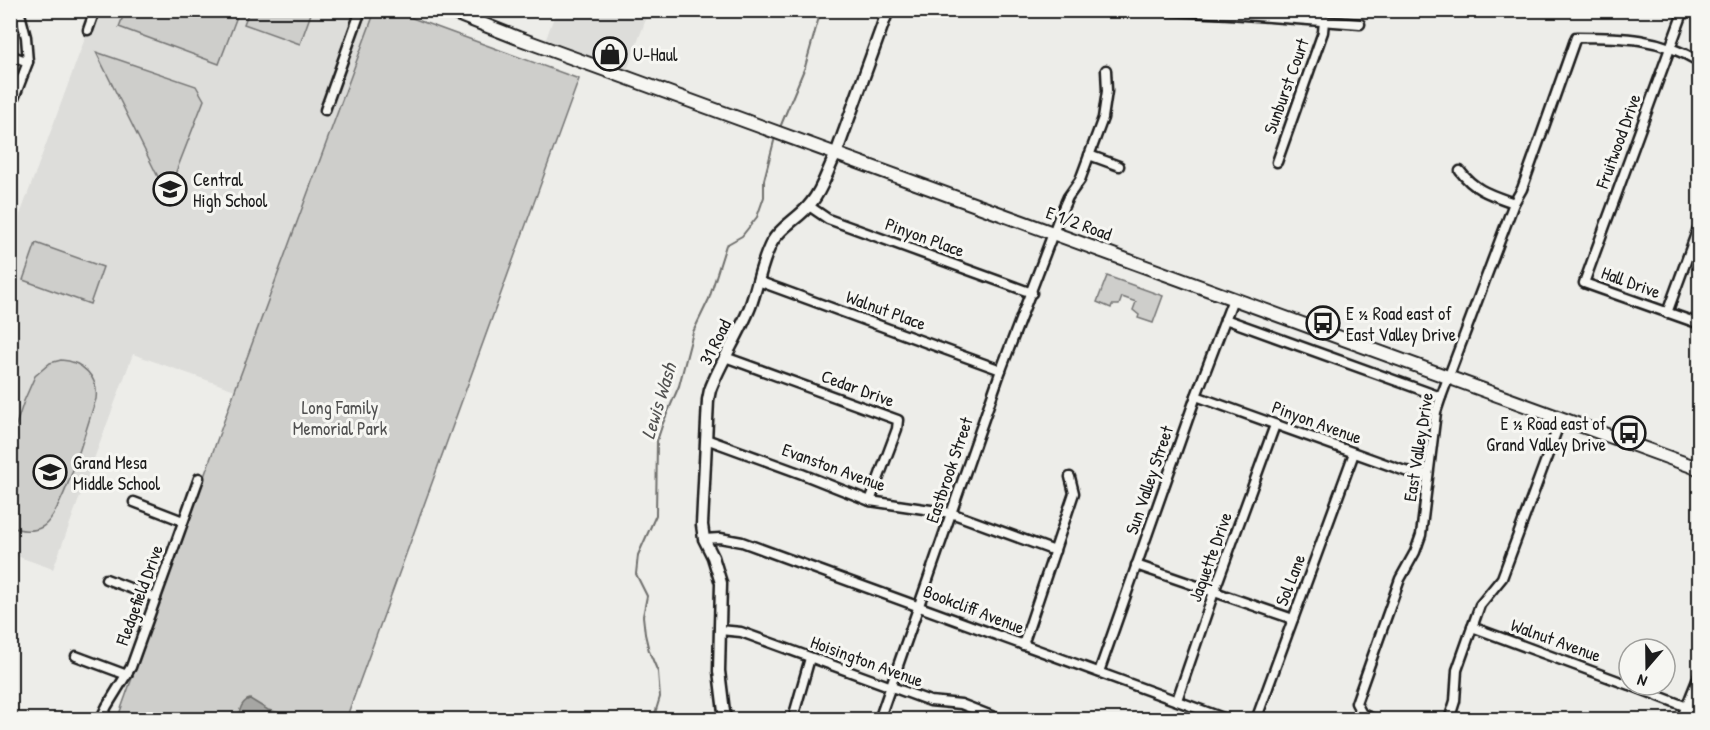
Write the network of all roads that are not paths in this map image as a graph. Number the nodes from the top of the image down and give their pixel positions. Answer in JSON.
{"nodes":[{"id":1,"x":19,"y":10,"type":"edge"},
{"id":2,"x":95,"y":10,"type":"edge"},
{"id":3,"x":361,"y":10,"type":"edge"},
{"id":4,"x":447,"y":10,"type":"edge"},
{"id":5,"x":888,"y":10,"type":"edge"},
{"id":6,"x":1152,"y":10,"type":"edge"},
{"id":7,"x":1684,"y":10,"type":"edge"},
{"id":8,"x":1164,"y":11,"type":"edge"},
{"id":9,"x":1324,"y":21,"type":"junction"},
{"id":10,"x":1360,"y":24,"type":"dead end"},
{"id":11,"x":88,"y":30,"type":"dead end"},
{"id":12,"x":1670,"y":48,"type":"junction"},
{"id":13,"x":10,"y":55,"type":"edge"},
{"id":14,"x":28,"y":62,"type":"junction"},
{"id":15,"x":1700,"y":62,"type":"edge"},
{"id":16,"x":1106,"y":70,"type":"dead end"},
{"id":17,"x":10,"y":109,"type":"edge"},
{"id":18,"x":325,"y":110,"type":"dead end"},
{"id":19,"x":836,"y":154,"type":"junction"},
{"id":20,"x":1089,"y":155,"type":"junction"},
{"id":21,"x":1277,"y":162,"type":"dead end"},
{"id":22,"x":1119,"y":166,"type":"dead end"},
{"id":23,"x":1460,"y":171,"type":"dead end"},
{"id":24,"x":1514,"y":203,"type":"junction"},
{"id":25,"x":809,"y":206,"type":"junction"},
{"id":26,"x":1700,"y":223,"type":"edge"},
{"id":27,"x":1053,"y":233,"type":"junction"},
{"id":28,"x":758,"y":281,"type":"junction"},
{"id":29,"x":1584,"y":283,"type":"joint"},
{"id":30,"x":1032,"y":293,"type":"junction"},
{"id":31,"x":1233,"y":299,"type":"junction"},
{"id":32,"x":1667,"y":313,"type":"junction"},
{"id":33,"x":1225,"y":319,"type":"junction"},
{"id":34,"x":1700,"y":324,"type":"edge"},
{"id":35,"x":725,"y":357,"type":"junction"},
{"id":36,"x":1001,"y":370,"type":"junction"},
{"id":37,"x":1448,"y":377,"type":"junction"},
{"id":38,"x":1196,"y":396,"type":"junction"},
{"id":39,"x":1441,"y":397,"type":"junction"},
{"id":40,"x":1561,"y":419,"type":"junction"},
{"id":41,"x":1275,"y":425,"type":"junction"},
{"id":42,"x":706,"y":439,"type":"junction"},
{"id":43,"x":1354,"y":453,"type":"junction"},
{"id":44,"x":1700,"y":470,"type":"edge"},
{"id":45,"x":1428,"y":474,"type":"junction"},
{"id":46,"x":199,"y":477,"type":"dead end"},
{"id":47,"x":1070,"y":477,"type":"dead end"},
{"id":48,"x":870,"y":501,"type":"junction"},
{"id":49,"x":134,"y":502,"type":"dead end"},
{"id":50,"x":951,"y":513,"type":"junction"},
{"id":51,"x":183,"y":521,"type":"junction"},
{"id":52,"x":704,"y":539,"type":"junction"},
{"id":53,"x":1055,"y":552,"type":"junction"},
{"id":54,"x":1136,"y":565,"type":"junction"},
{"id":55,"x":106,"y":579,"type":"dead end"},
{"id":56,"x":1214,"y":592,"type":"junction"},
{"id":57,"x":156,"y":598,"type":"junction"},
{"id":58,"x":919,"y":605,"type":"junction"},
{"id":59,"x":1293,"y":620,"type":"junction"},
{"id":60,"x":1473,"y":627,"type":"junction"},
{"id":61,"x":720,"y":630,"type":"junction"},
{"id":62,"x":1023,"y":645,"type":"junction"},
{"id":63,"x":75,"y":656,"type":"dead end"},
{"id":64,"x":810,"y":658,"type":"junction"},
{"id":65,"x":1099,"y":672,"type":"junction"},
{"id":66,"x":1700,"y":673,"type":"edge"},
{"id":67,"x":127,"y":675,"type":"junction"},
{"id":68,"x":1617,"y":681,"type":"edge"},
{"id":69,"x":891,"y":686,"type":"junction"},
{"id":70,"x":1661,"y":697,"type":"edge"},
{"id":71,"x":1177,"y":700,"type":"junction"},
{"id":72,"x":1687,"y":707,"type":"junction"},
{"id":73,"x":1700,"y":712,"type":"edge"},
{"id":74,"x":997,"y":719,"type":"edge"},
{"id":75,"x":100,"y":720,"type":"edge"},
{"id":76,"x":725,"y":720,"type":"edge"},
{"id":77,"x":797,"y":720,"type":"edge"},
{"id":78,"x":879,"y":720,"type":"edge"},
{"id":79,"x":1229,"y":720,"type":"edge"},
{"id":80,"x":1256,"y":720,"type":"edge"},
{"id":81,"x":1376,"y":720,"type":"edge"},
{"id":82,"x":1449,"y":720,"type":"edge"},
{"id":83,"x":1681,"y":720,"type":"edge"}],
"edges":[{"from":1,"to":14,"type":"street"},
{"from":2,"to":11,"type":"street"},
{"from":3,"to":18,"type":"street"},
{"from":4,"to":19,"type":"main road","name":"E 1/2 Road"},
{"from":5,"to":19,"type":"street","name":"31 Road"},
{"from":6,"to":8,"type":"street"},
{"from":7,"to":12,"type":"street","name":"Fruitwood Drive"},
{"from":8,"to":9,"type":"street"},
{"from":9,"to":10,"type":"street"},
{"from":9,"to":21,"type":"street","name":"Sunburst Court"},
{"from":12,"to":15,"type":"street"},
{"from":12,"to":24,"type":"street","name":"East Valley Drive"},
{"from":12,"to":29,"type":"street","name":"Fruitwood Drive"},
{"from":13,"to":14,"type":"street"},
{"from":14,"to":17,"type":"street"},
{"from":16,"to":20,"type":"street","name":"Eastbrook Street"},
{"from":19,"to":25,"type":"street","name":"31 Road"},
{"from":19,"to":27,"type":"main road","name":"E 1/2 Road"},
{"from":20,"to":22,"type":"street"},
{"from":20,"to":27,"type":"street","name":"Eastbrook Street"},
{"from":23,"to":24,"type":"street"},
{"from":24,"to":37,"type":"street","name":"East Valley Drive"},
{"from":25,"to":28,"type":"street","name":"31 Road"},
{"from":25,"to":30,"type":"street","name":"Pinyon Place"},
{"from":26,"to":32,"type":"street"},
{"from":27,"to":30,"type":"street","name":"Eastbrook Street"},
{"from":27,"to":31,"type":"main road","name":"E 1/2 Road"},
{"from":28,"to":35,"type":"street","name":"31 Road"},
{"from":28,"to":36,"type":"street","name":"Walnut Place"},
{"from":29,"to":32,"type":"street","name":"Hall Drive"},
{"from":30,"to":36,"type":"street","name":"Eastbrook Street"},
{"from":31,"to":33,"type":"street","name":"Sun Valley Street"},
{"from":31,"to":37,"type":"main road","name":"E 1/2 Road"},
{"from":32,"to":34,"type":"street","name":"Hall Drive"},
{"from":33,"to":38,"type":"street","name":"Sun Valley Street"},
{"from":33,"to":39,"type":"street"},
{"from":35,"to":42,"type":"street","name":"31 Road"},
{"from":35,"to":48,"type":"street","name":"Cedar Drive"},
{"from":36,"to":50,"type":"street","name":"Eastbrook Street"},
{"from":37,"to":39,"type":"street","name":"East Valley Drive"},
{"from":37,"to":40,"type":"main road","name":"E 1/2 Road"},
{"from":38,"to":41,"type":"street","name":"Pinyon Avenue"},
{"from":38,"to":54,"type":"street","name":"Sun Valley Street"},
{"from":39,"to":45,"type":"street","name":"East Valley Drive"},
{"from":40,"to":44,"type":"main road","name":"E 1/2 Road"},
{"from":40,"to":60,"type":"street"},
{"from":41,"to":43,"type":"street","name":"Pinyon Avenue"},
{"from":41,"to":56,"type":"street","name":"Jaquette Drive"},
{"from":42,"to":48,"type":"street","name":"Evanston Avenue"},
{"from":42,"to":52,"type":"street","name":"31 Road"},
{"from":43,"to":45,"type":"street","name":"Pinyon Avenue"},
{"from":43,"to":59,"type":"street","name":"Sol Lane"},
{"from":45,"to":81,"type":"street","name":"East Valley Drive"},
{"from":46,"to":51,"type":"street","name":"Fledgefield Drive"},
{"from":47,"to":53,"type":"street"},
{"from":48,"to":50,"type":"street","name":"Evanston Avenue"},
{"from":49,"to":51,"type":"street"},
{"from":50,"to":53,"type":"street","name":"Evanston Avenue"},
{"from":50,"to":58,"type":"street","name":"Eastbrook Street"},
{"from":51,"to":57,"type":"street","name":"Fledgefield Drive"},
{"from":52,"to":58,"type":"street","name":"Bookcliff Avenue"},
{"from":52,"to":61,"type":"street","name":"31 Road"},
{"from":53,"to":62,"type":"street"},
{"from":54,"to":56,"type":"street"},
{"from":54,"to":65,"type":"street","name":"Sun Valley Street"},
{"from":55,"to":57,"type":"street"},
{"from":56,"to":59,"type":"street"},
{"from":56,"to":71,"type":"street","name":"Jaquette Drive"},
{"from":57,"to":67,"type":"street","name":"Fledgefield Drive"},
{"from":58,"to":62,"type":"street","name":"Bookcliff Avenue"},
{"from":58,"to":69,"type":"street","name":"Eastbrook Street"},
{"from":59,"to":80,"type":"street","name":"Sol Lane"},
{"from":60,"to":68,"type":"street","name":"Walnut Avenue"},
{"from":60,"to":82,"type":"street"},
{"from":61,"to":64,"type":"street","name":"Hoisington Avenue"},
{"from":61,"to":76,"type":"street","name":"31 Road"},
{"from":62,"to":65,"type":"street","name":"Bookcliff Avenue"},
{"from":63,"to":67,"type":"street"},
{"from":64,"to":69,"type":"street","name":"Hoisington Avenue"},
{"from":64,"to":77,"type":"street"},
{"from":65,"to":71,"type":"street","name":"Bookcliff Avenue"},
{"from":66,"to":72,"type":"street"},
{"from":67,"to":75,"type":"street","name":"Fledgefield Drive"},
{"from":69,"to":74,"type":"street","name":"Hoisington Avenue"},
{"from":69,"to":78,"type":"street","name":"Eastbrook Street"},
{"from":70,"to":72,"type":"street","name":"Walnut Avenue"},
{"from":71,"to":79,"type":"street","name":"Bookcliff Avenue"},
{"from":72,"to":73,"type":"street","name":"Walnut Avenue"},
{"from":72,"to":83,"type":"street"}]}
